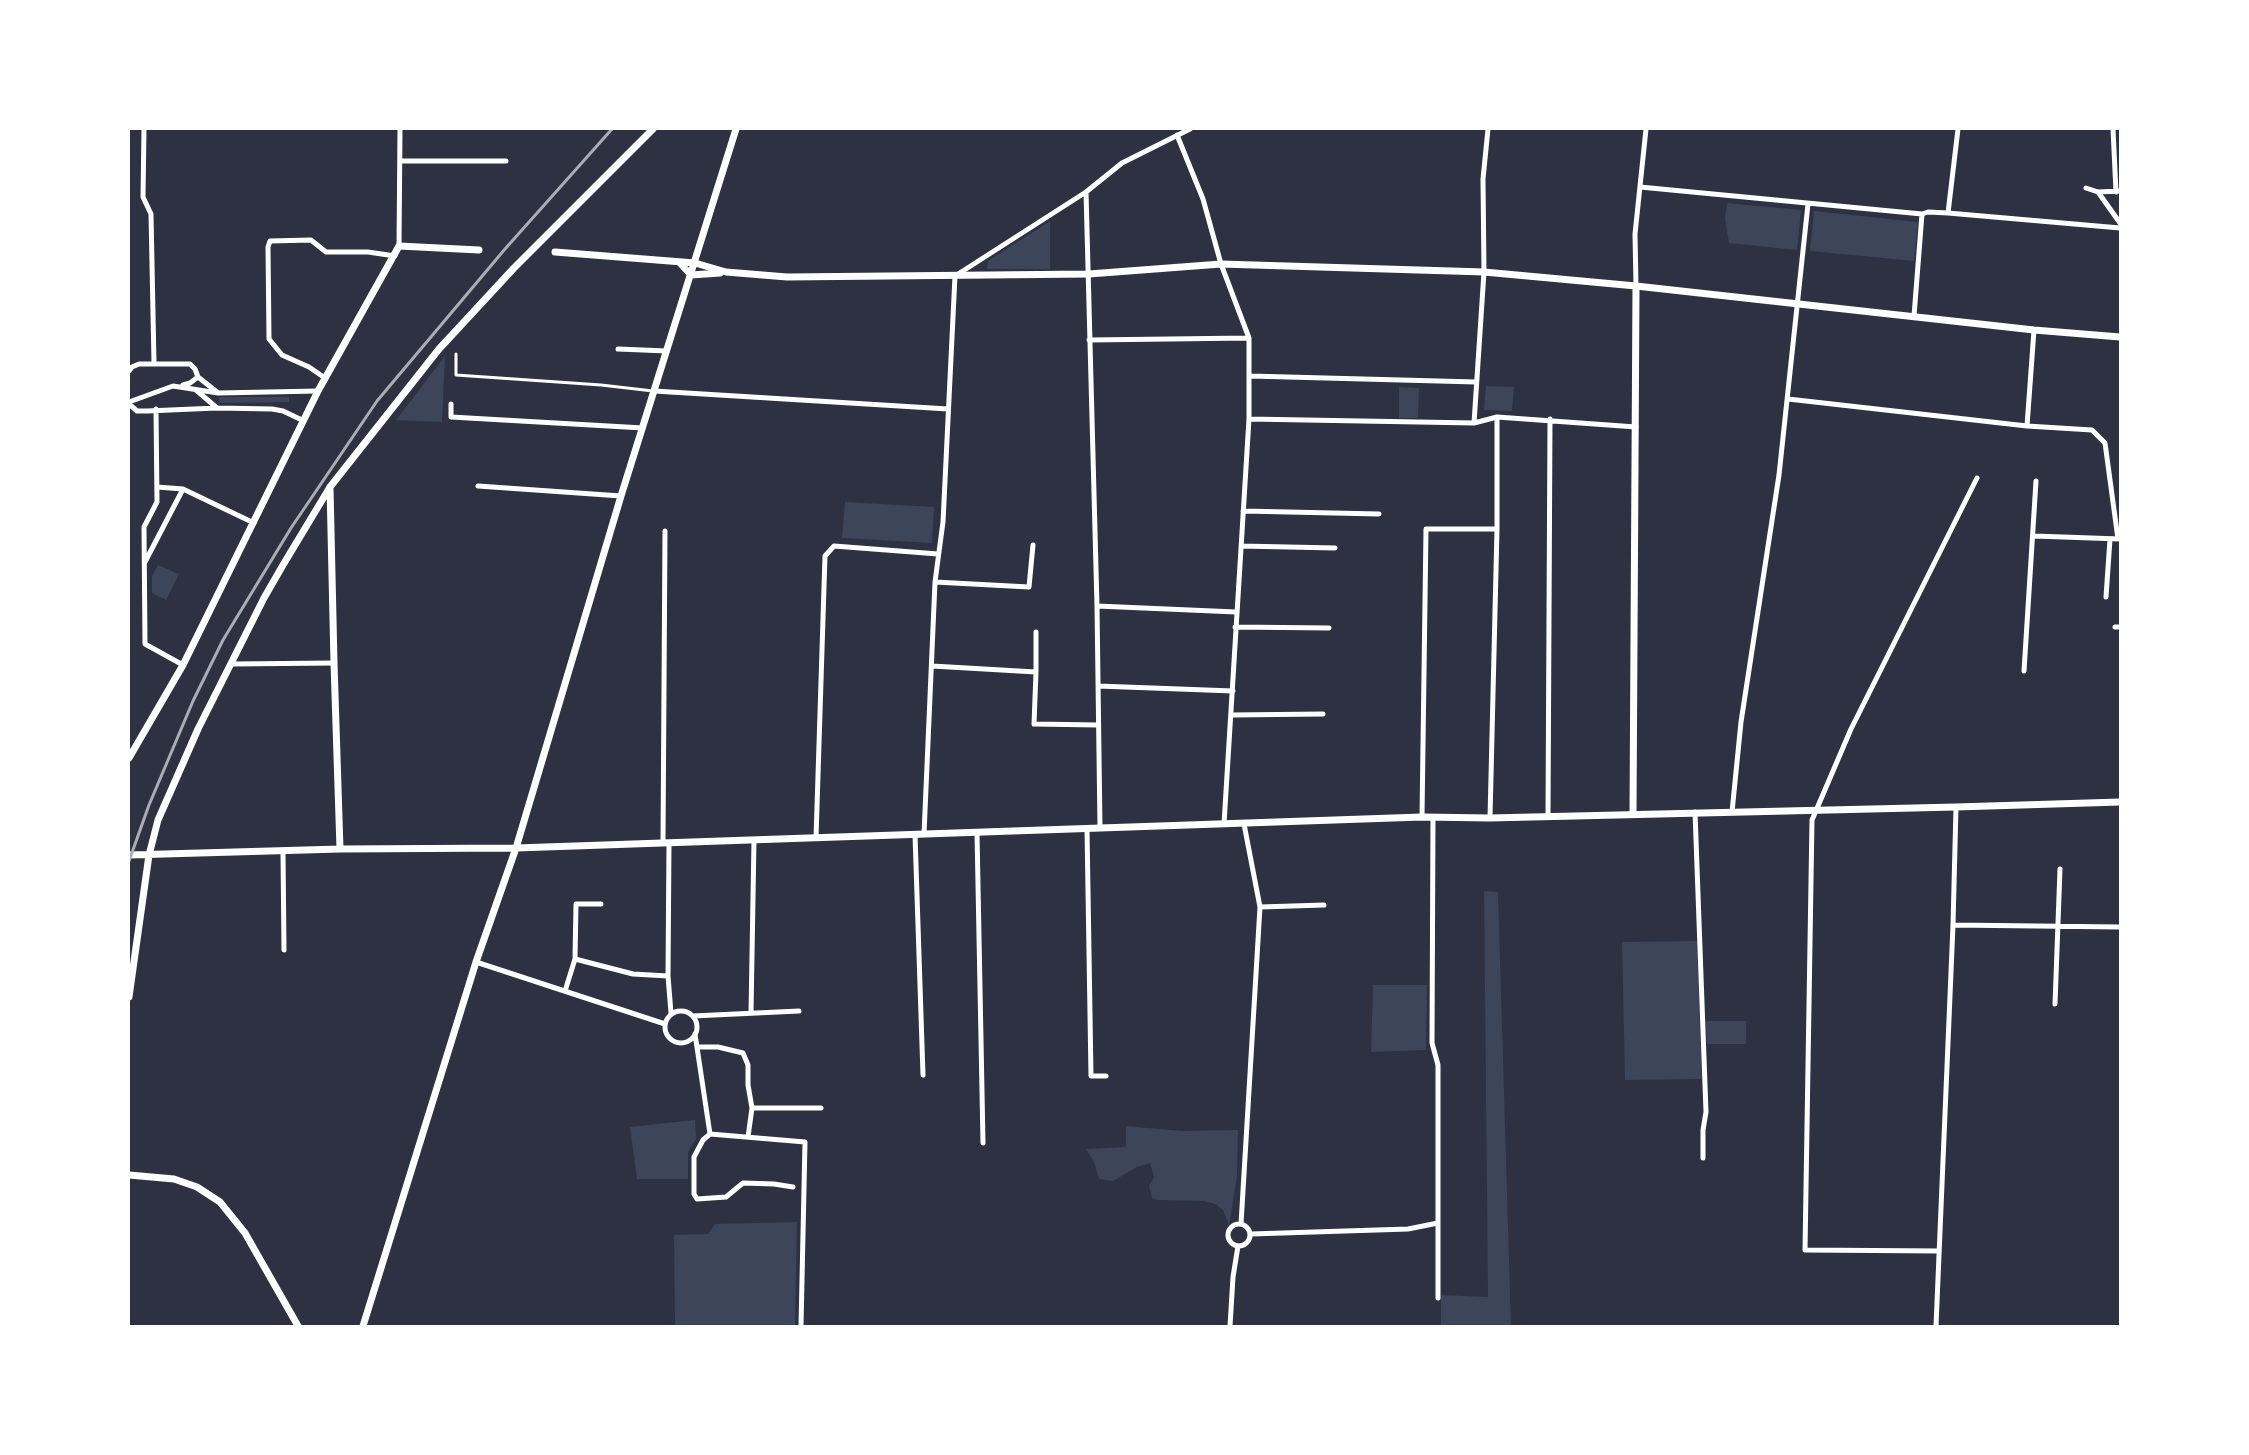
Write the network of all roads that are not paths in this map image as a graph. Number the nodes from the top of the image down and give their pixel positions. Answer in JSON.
{"nodes":[{"id":1,"x":144,"y":129,"type":"edge"},
{"id":2,"x":400,"y":129,"type":"edge"},
{"id":3,"x":653,"y":129,"type":"edge"},
{"id":4,"x":736,"y":129,"type":"edge"},
{"id":5,"x":1190,"y":129,"type":"edge"},
{"id":6,"x":1488,"y":129,"type":"edge"},
{"id":7,"x":1646,"y":129,"type":"edge"},
{"id":8,"x":1958,"y":129,"type":"edge"},
{"id":9,"x":2114,"y":129,"type":"edge"},
{"id":10,"x":1178,"y":135,"type":"junction"},
{"id":11,"x":400,"y":161,"type":"junction"},
{"id":12,"x":506,"y":161,"type":"dead end"},
{"id":13,"x":1640,"y":187,"type":"junction"},
{"id":14,"x":2086,"y":189,"type":"dead end"},
{"id":15,"x":1086,"y":192,"type":"junction"},
{"id":16,"x":2098,"y":192,"type":"junction"},
{"id":17,"x":2118,"y":192,"type":"edge"},
{"id":18,"x":1808,"y":204,"type":"junction"},
{"id":19,"x":1922,"y":213,"type":"junction"},
{"id":20,"x":1948,"y":213,"type":"junction"},
{"id":21,"x":2120,"y":223,"type":"edge"},
{"id":22,"x":2120,"y":228,"type":"edge"},
{"id":23,"x":399,"y":246,"type":"junction"},
{"id":24,"x":479,"y":250,"type":"dead end"},
{"id":25,"x":555,"y":252,"type":"dead end"},
{"id":26,"x":395,"y":256,"type":"junction"},
{"id":27,"x":679,"y":262,"type":"junction"},
{"id":28,"x":694,"y":263,"type":"junction"},
{"id":29,"x":1221,"y":264,"type":"junction"},
{"id":30,"x":1484,"y":272,"type":"junction"},
{"id":31,"x":726,"y":273,"type":"junction"},
{"id":32,"x":1089,"y":274,"type":"junction"},
{"id":33,"x":691,"y":275,"type":"junction"},
{"id":34,"x":955,"y":276,"type":"junction"},
{"id":35,"x":1636,"y":286,"type":"junction"},
{"id":36,"x":1798,"y":303,"type":"junction"},
{"id":37,"x":1914,"y":316,"type":"junction"},
{"id":38,"x":2034,"y":330,"type":"junction"},
{"id":39,"x":2120,"y":337,"type":"edge"},
{"id":40,"x":1249,"y":338,"type":"junction"},
{"id":41,"x":1089,"y":340,"type":"junction"},
{"id":42,"x":618,"y":349,"type":"dead end"},
{"id":43,"x":667,"y":351,"type":"junction"},
{"id":44,"x":456,"y":354,"type":"dead end"},
{"id":45,"x":154,"y":363,"type":"junction"},
{"id":46,"x":129,"y":371,"type":"edge"},
{"id":47,"x":1250,"y":376,"type":"junction"},
{"id":48,"x":198,"y":377,"type":"junction"},
{"id":49,"x":325,"y":378,"type":"junction"},
{"id":50,"x":1476,"y":382,"type":"junction"},
{"id":51,"x":181,"y":386,"type":"junction"},
{"id":52,"x":193,"y":388,"type":"junction"},
{"id":53,"x":318,"y":391,"type":"junction"},
{"id":54,"x":654,"y":391,"type":"junction"},
{"id":55,"x":218,"y":393,"type":"junction"},
{"id":56,"x":1788,"y":399,"type":"junction"},
{"id":57,"x":129,"y":403,"type":"edge"},
{"id":58,"x":451,"y":404,"type":"dead end"},
{"id":59,"x":217,"y":408,"type":"junction"},
{"id":60,"x":156,"y":409,"type":"junction"},
{"id":61,"x":948,"y":409,"type":"junction"},
{"id":62,"x":1497,"y":417,"type":"junction"},
{"id":63,"x":1250,"y":419,"type":"junction"},
{"id":64,"x":1550,"y":419,"type":"junction"},
{"id":65,"x":304,"y":421,"type":"junction"},
{"id":66,"x":1474,"y":423,"type":"junction"},
{"id":67,"x":2027,"y":426,"type":"junction"},
{"id":68,"x":1636,"y":427,"type":"junction"},
{"id":69,"x":643,"y":428,"type":"junction"},
{"id":70,"x":1977,"y":478,"type":"dead end"},
{"id":71,"x":2036,"y":481,"type":"dead end"},
{"id":72,"x":478,"y":486,"type":"dead end"},
{"id":73,"x":157,"y":487,"type":"junction"},
{"id":74,"x":330,"y":487,"type":"junction"},
{"id":75,"x":183,"y":489,"type":"junction"},
{"id":76,"x":621,"y":496,"type":"junction"},
{"id":77,"x":1243,"y":511,"type":"junction"},
{"id":78,"x":1379,"y":514,"type":"dead end"},
{"id":79,"x":254,"y":523,"type":"junction"},
{"id":80,"x":1497,"y":529,"type":"junction"},
{"id":81,"x":665,"y":531,"type":"dead end"},
{"id":82,"x":2034,"y":536,"type":"junction"},
{"id":83,"x":2110,"y":539,"type":"junction"},
{"id":84,"x":2119,"y":539,"type":"edge"},
{"id":85,"x":1033,"y":544,"type":"dead end"},
{"id":86,"x":1240,"y":546,"type":"junction"},
{"id":87,"x":1335,"y":548,"type":"dead end"},
{"id":88,"x":938,"y":554,"type":"junction"},
{"id":89,"x":145,"y":563,"type":"junction"},
{"id":90,"x":935,"y":582,"type":"junction"},
{"id":91,"x":2106,"y":597,"type":"dead end"},
{"id":92,"x":1097,"y":606,"type":"junction"},
{"id":93,"x":1236,"y":612,"type":"junction"},
{"id":94,"x":1235,"y":627,"type":"junction"},
{"id":95,"x":1329,"y":628,"type":"dead end"},
{"id":96,"x":1036,"y":632,"type":"dead end"},
{"id":97,"x":334,"y":663,"type":"junction"},
{"id":98,"x":232,"y":664,"type":"junction"},
{"id":99,"x":183,"y":665,"type":"junction"},
{"id":100,"x":932,"y":666,"type":"junction"},
{"id":101,"x":2024,"y":671,"type":"dead end"},
{"id":102,"x":1036,"y":672,"type":"junction"},
{"id":103,"x":1098,"y":686,"type":"junction"},
{"id":104,"x":1233,"y":691,"type":"junction"},
{"id":105,"x":1323,"y":714,"type":"dead end"},
{"id":106,"x":1231,"y":715,"type":"junction"},
{"id":107,"x":1098,"y":724,"type":"junction"},
{"id":108,"x":129,"y":758,"type":"edge"},
{"id":109,"x":2120,"y":801,"type":"edge"},
{"id":110,"x":1956,"y":807,"type":"junction"},
{"id":111,"x":2120,"y":810,"type":"edge"},
{"id":112,"x":1816,"y":811,"type":"junction"},
{"id":113,"x":1695,"y":812,"type":"junction"},
{"id":114,"x":1732,"y":812,"type":"junction"},
{"id":115,"x":1633,"y":814,"type":"junction"},
{"id":116,"x":1548,"y":816,"type":"junction"},
{"id":117,"x":1422,"y":817,"type":"junction"},
{"id":118,"x":1433,"y":817,"type":"junction"},
{"id":119,"x":1490,"y":818,"type":"junction"},
{"id":120,"x":1224,"y":824,"type":"junction"},
{"id":121,"x":1244,"y":824,"type":"junction"},
{"id":122,"x":1100,"y":828,"type":"junction"},
{"id":123,"x":1087,"y":829,"type":"junction"},
{"id":124,"x":977,"y":833,"type":"junction"},
{"id":125,"x":924,"y":834,"type":"junction"},
{"id":126,"x":915,"y":835,"type":"junction"},
{"id":127,"x":816,"y":838,"type":"junction"},
{"id":128,"x":754,"y":840,"type":"junction"},
{"id":129,"x":666,"y":843,"type":"junction"},
{"id":130,"x":516,"y":848,"type":"junction"},
{"id":131,"x":340,"y":849,"type":"junction"},
{"id":132,"x":283,"y":851,"type":"junction"},
{"id":133,"x":129,"y":855,"type":"edge"},
{"id":134,"x":149,"y":855,"type":"junction"},
{"id":135,"x":2060,"y":869,"type":"dead end"},
{"id":136,"x":601,"y":904,"type":"dead end"},
{"id":137,"x":1324,"y":905,"type":"dead end"},
{"id":138,"x":1260,"y":907,"type":"junction"},
{"id":139,"x":1953,"y":925,"type":"junction"},
{"id":140,"x":2057,"y":927,"type":"junction"},
{"id":141,"x":2120,"y":927,"type":"edge"},
{"id":142,"x":284,"y":950,"type":"dead end"},
{"id":143,"x":575,"y":959,"type":"junction"},
{"id":144,"x":476,"y":962,"type":"junction"},
{"id":145,"x":668,"y":976,"type":"junction"},
{"id":146,"x":565,"y":991,"type":"junction"},
{"id":147,"x":129,"y":997,"type":"edge"},
{"id":148,"x":2055,"y":1004,"type":"dead end"},
{"id":149,"x":799,"y":1011,"type":"dead end"},
{"id":150,"x":671,"y":1013,"type":"junction"},
{"id":151,"x":751,"y":1013,"type":"junction"},
{"id":152,"x":693,"y":1016,"type":"junction"},
{"id":153,"x":664,"y":1024,"type":"junction"},
{"id":154,"x":695,"y":1034,"type":"junction"},
{"id":155,"x":697,"y":1047,"type":"junction"},
{"id":156,"x":923,"y":1075,"type":"dead end"},
{"id":157,"x":1106,"y":1076,"type":"dead end"},
{"id":158,"x":821,"y":1107,"type":"dead end"},
{"id":159,"x":752,"y":1108,"type":"junction"},
{"id":160,"x":710,"y":1134,"type":"junction"},
{"id":161,"x":748,"y":1137,"type":"junction"},
{"id":162,"x":983,"y":1143,"type":"dead end"},
{"id":163,"x":1703,"y":1158,"type":"dead end"},
{"id":164,"x":129,"y":1175,"type":"edge"},
{"id":165,"x":793,"y":1187,"type":"dead end"},
{"id":166,"x":1241,"y":1224,"type":"junction"},
{"id":167,"x":1438,"y":1224,"type":"junction"},
{"id":168,"x":1251,"y":1234,"type":"junction"},
{"id":169,"x":1238,"y":1246,"type":"junction"},
{"id":170,"x":1939,"y":1251,"type":"junction"},
{"id":171,"x":1438,"y":1298,"type":"dead end"},
{"id":172,"x":298,"y":1326,"type":"edge"},
{"id":173,"x":363,"y":1326,"type":"edge"},
{"id":174,"x":801,"y":1326,"type":"edge"},
{"id":175,"x":1230,"y":1326,"type":"edge"},
{"id":176,"x":1936,"y":1326,"type":"edge"}],
"edges":[{"from":1,"to":45,"type":"street"},
{"from":2,"to":11,"type":"street"},
{"from":3,"to":74,"type":"street"},
{"from":4,"to":28,"type":"street"},
{"from":5,"to":10,"type":"street"},
{"from":6,"to":30,"type":"street"},
{"from":7,"to":13,"type":"street"},
{"from":8,"to":20,"type":"street"},
{"from":9,"to":17,"type":"street"},
{"from":10,"to":15,"type":"street"},
{"from":10,"to":29,"type":"street"},
{"from":11,"to":12,"type":"street"},
{"from":11,"to":23,"type":"street"},
{"from":13,"to":18,"type":"street"},
{"from":13,"to":35,"type":"street"},
{"from":14,"to":16,"type":"street"},
{"from":15,"to":32,"type":"street"},
{"from":15,"to":34,"type":"street"},
{"from":16,"to":17,"type":"street"},
{"from":16,"to":21,"type":"street"},
{"from":18,"to":19,"type":"street"},
{"from":18,"to":36,"type":"street"},
{"from":19,"to":20,"type":"street"},
{"from":19,"to":37,"type":"street"},
{"from":20,"to":22,"type":"street"},
{"from":23,"to":24,"type":"street"},
{"from":23,"to":26,"type":"street"},
{"from":25,"to":27,"type":"street"},
{"from":26,"to":49,"type":"street"},
{"from":26,"to":49,"type":"street"},
{"from":27,"to":28,"type":"street"},
{"from":27,"to":33,"type":"street"},
{"from":28,"to":31,"type":"street"},
{"from":28,"to":33,"type":"street"},
{"from":29,"to":30,"type":"street"},
{"from":29,"to":32,"type":"street"},
{"from":29,"to":40,"type":"street"},
{"from":30,"to":35,"type":"street"},
{"from":30,"to":50,"type":"street"},
{"from":31,"to":33,"type":"street"},
{"from":31,"to":34,"type":"street"},
{"from":32,"to":34,"type":"street"},
{"from":32,"to":41,"type":"street"},
{"from":33,"to":43,"type":"street"},
{"from":34,"to":61,"type":"street"},
{"from":35,"to":36,"type":"street"},
{"from":35,"to":68,"type":"street"},
{"from":36,"to":37,"type":"street"},
{"from":36,"to":56,"type":"street"},
{"from":37,"to":38,"type":"street"},
{"from":38,"to":39,"type":"street"},
{"from":38,"to":67,"type":"street"},
{"from":40,"to":41,"type":"street"},
{"from":40,"to":47,"type":"street"},
{"from":41,"to":92,"type":"street"},
{"from":42,"to":43,"type":"street"},
{"from":43,"to":54,"type":"street"},
{"from":44,"to":54,"type":"lane"},
{"from":45,"to":46,"type":"street"},
{"from":45,"to":48,"type":"street"},
{"from":47,"to":50,"type":"street"},
{"from":47,"to":63,"type":"street"},
{"from":48,"to":51,"type":"street"},
{"from":48,"to":55,"type":"street"},
{"from":49,"to":53,"type":"street"},
{"from":50,"to":66,"type":"street"},
{"from":51,"to":52,"type":"street"},
{"from":51,"to":57,"type":"street"},
{"from":52,"to":55,"type":"street"},
{"from":52,"to":59,"type":"street"},
{"from":53,"to":55,"type":"street"},
{"from":53,"to":65,"type":"street"},
{"from":54,"to":61,"type":"street"},
{"from":54,"to":69,"type":"street"},
{"from":55,"to":59,"type":"street"},
{"from":56,"to":67,"type":"street"},
{"from":56,"to":114,"type":"street"},
{"from":57,"to":60,"type":"street"},
{"from":58,"to":69,"type":"street"},
{"from":59,"to":60,"type":"street"},
{"from":59,"to":65,"type":"street"},
{"from":60,"to":73,"type":"street"},
{"from":61,"to":88,"type":"street"},
{"from":62,"to":64,"type":"street"},
{"from":62,"to":66,"type":"street"},
{"from":62,"to":80,"type":"street"},
{"from":63,"to":66,"type":"street"},
{"from":63,"to":77,"type":"street"},
{"from":64,"to":68,"type":"street"},
{"from":64,"to":116,"type":"street"},
{"from":65,"to":79,"type":"street"},
{"from":67,"to":84,"type":"street"},
{"from":68,"to":115,"type":"street"},
{"from":69,"to":76,"type":"street"},
{"from":70,"to":112,"type":"street"},
{"from":71,"to":82,"type":"street"},
{"from":72,"to":76,"type":"street"},
{"from":73,"to":75,"type":"street"},
{"from":73,"to":89,"type":"street"},
{"from":74,"to":97,"type":"street"},
{"from":74,"to":98,"type":"street"},
{"from":75,"to":79,"type":"street"},
{"from":75,"to":89,"type":"street"},
{"from":76,"to":130,"type":"street"},
{"from":77,"to":78,"type":"street"},
{"from":77,"to":86,"type":"street"},
{"from":79,"to":99,"type":"street"},
{"from":80,"to":117,"type":"street"},
{"from":80,"to":119,"type":"street"},
{"from":81,"to":129,"type":"street"},
{"from":82,"to":83,"type":"street"},
{"from":82,"to":101,"type":"street"},
{"from":83,"to":84,"type":"street"},
{"from":83,"to":91,"type":"street"},
{"from":85,"to":90,"type":"street"},
{"from":86,"to":87,"type":"street"},
{"from":86,"to":93,"type":"street"},
{"from":88,"to":90,"type":"street"},
{"from":88,"to":127,"type":"street"},
{"from":89,"to":99,"type":"street"},
{"from":90,"to":100,"type":"street"},
{"from":92,"to":93,"type":"street"},
{"from":92,"to":103,"type":"street"},
{"from":93,"to":94,"type":"street"},
{"from":94,"to":95,"type":"street"},
{"from":94,"to":104,"type":"street"},
{"from":96,"to":102,"type":"street"},
{"from":97,"to":98,"type":"street"},
{"from":97,"to":131,"type":"street"},
{"from":98,"to":134,"type":"street"},
{"from":99,"to":108,"type":"street"},
{"from":100,"to":102,"type":"street"},
{"from":100,"to":125,"type":"street"},
{"from":102,"to":107,"type":"street"},
{"from":103,"to":104,"type":"street"},
{"from":103,"to":107,"type":"street"},
{"from":104,"to":106,"type":"street"},
{"from":105,"to":106,"type":"street"},
{"from":106,"to":120,"type":"street"},
{"from":107,"to":122,"type":"street"},
{"from":109,"to":110,"type":"street"},
{"from":109,"to":111,"type":"street"},
{"from":110,"to":112,"type":"street"},
{"from":110,"to":139,"type":"street"},
{"from":112,"to":114,"type":"street"},
{"from":112,"to":170,"type":"street"},
{"from":113,"to":114,"type":"street"},
{"from":113,"to":115,"type":"street"},
{"from":113,"to":163,"type":"street"},
{"from":115,"to":116,"type":"street"},
{"from":116,"to":119,"type":"street"},
{"from":117,"to":118,"type":"street"},
{"from":117,"to":121,"type":"street"},
{"from":118,"to":119,"type":"street"},
{"from":118,"to":167,"type":"street"},
{"from":120,"to":121,"type":"street"},
{"from":120,"to":122,"type":"street"},
{"from":121,"to":138,"type":"street"},
{"from":122,"to":123,"type":"street"},
{"from":123,"to":124,"type":"street"},
{"from":123,"to":157,"type":"street"},
{"from":124,"to":125,"type":"street"},
{"from":124,"to":162,"type":"street"},
{"from":125,"to":126,"type":"street"},
{"from":126,"to":127,"type":"street"},
{"from":126,"to":156,"type":"street"},
{"from":127,"to":128,"type":"street"},
{"from":128,"to":129,"type":"street"},
{"from":128,"to":151,"type":"street"},
{"from":129,"to":130,"type":"street"},
{"from":129,"to":145,"type":"street"},
{"from":130,"to":131,"type":"street"},
{"from":130,"to":144,"type":"street"},
{"from":131,"to":132,"type":"street"},
{"from":132,"to":134,"type":"street"},
{"from":132,"to":142,"type":"street"},
{"from":133,"to":134,"type":"street"},
{"from":134,"to":147,"type":"street"},
{"from":135,"to":140,"type":"street"},
{"from":136,"to":143,"type":"street"},
{"from":137,"to":138,"type":"street"},
{"from":138,"to":166,"type":"street"},
{"from":139,"to":140,"type":"street"},
{"from":139,"to":170,"type":"street"},
{"from":140,"to":141,"type":"street"},
{"from":140,"to":148,"type":"street"},
{"from":143,"to":145,"type":"street"},
{"from":143,"to":146,"type":"street"},
{"from":144,"to":146,"type":"street"},
{"from":144,"to":173,"type":"street"},
{"from":145,"to":150,"type":"street"},
{"from":146,"to":153,"type":"street"},
{"from":149,"to":151,"type":"street"},
{"from":150,"to":152,"type":"street"},
{"from":150,"to":153,"type":"street"},
{"from":151,"to":152,"type":"street"},
{"from":152,"to":154,"type":"street"},
{"from":153,"to":154,"type":"street"},
{"from":154,"to":155,"type":"street"},
{"from":155,"to":159,"type":"street"},
{"from":155,"to":160,"type":"street"},
{"from":158,"to":159,"type":"street"},
{"from":159,"to":161,"type":"street"},
{"from":160,"to":161,"type":"street"},
{"from":160,"to":165,"type":"street"},
{"from":161,"to":174,"type":"street"},
{"from":164,"to":172,"type":"street"},
{"from":166,"to":168,"type":"street"},
{"from":166,"to":169,"type":"street"},
{"from":167,"to":168,"type":"street"},
{"from":167,"to":171,"type":"street"},
{"from":168,"to":169,"type":"street"},
{"from":169,"to":175,"type":"street"},
{"from":170,"to":176,"type":"street"}]}
